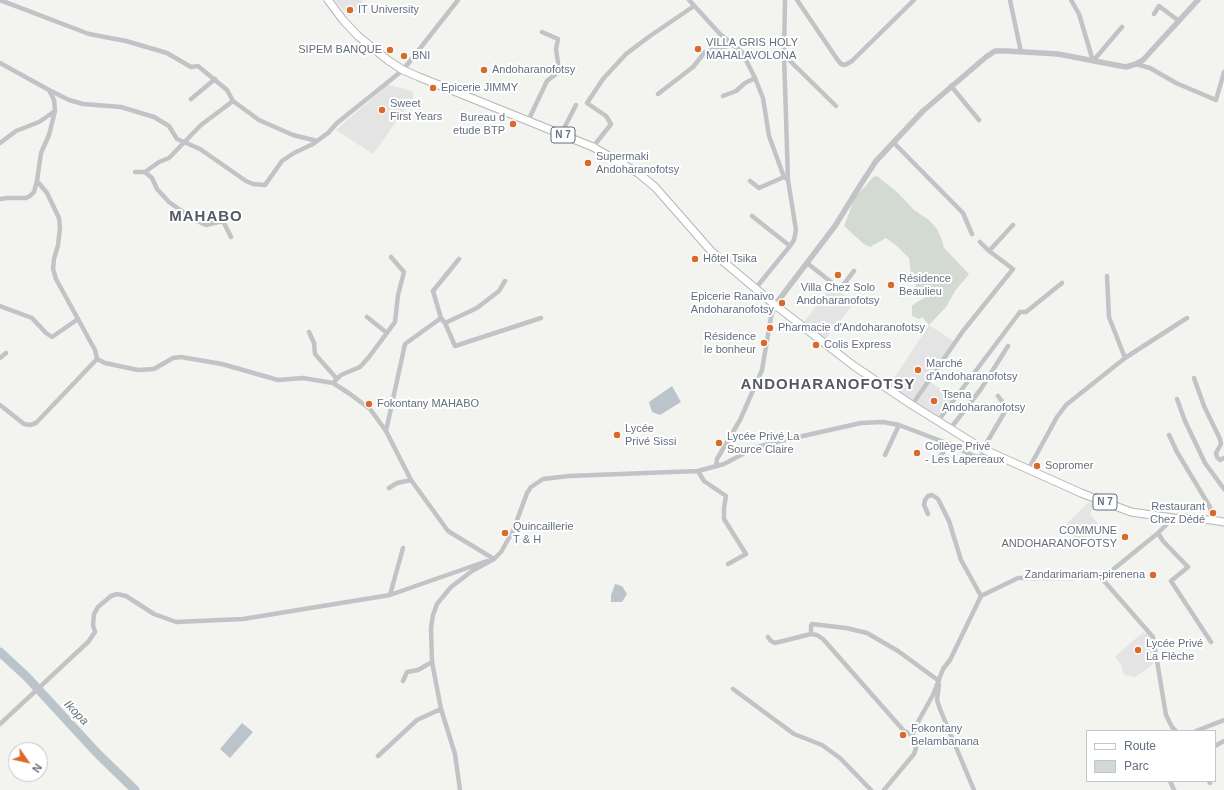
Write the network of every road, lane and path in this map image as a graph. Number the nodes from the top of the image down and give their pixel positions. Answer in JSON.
{"nodes":[{"id":1,"x":0,"y":0,"type":"edge"},
{"id":2,"x":328,"y":0,"type":"edge"},
{"id":3,"x":458,"y":0,"type":"edge"},
{"id":4,"x":689,"y":0,"type":"edge"},
{"id":5,"x":785,"y":0,"type":"edge"},
{"id":6,"x":797,"y":0,"type":"edge"},
{"id":7,"x":914,"y":0,"type":"edge"},
{"id":8,"x":1010,"y":0,"type":"edge"},
{"id":9,"x":1071,"y":0,"type":"edge"},
{"id":10,"x":1198,"y":0,"type":"edge"},
{"id":11,"x":694,"y":6,"type":"junction"},
{"id":12,"x":1154,"y":14,"type":"dead end"},
{"id":13,"x":1179,"y":21,"type":"junction"},
{"id":14,"x":1122,"y":27,"type":"dead end"},
{"id":15,"x":542,"y":32,"type":"dead end"},
{"id":16,"x":732,"y":45,"type":"junction"},
{"id":17,"x":1021,"y":52,"type":"junction"},
{"id":18,"x":784,"y":55,"type":"junction"},
{"id":19,"x":1093,"y":61,"type":"junction"},
{"id":20,"x":0,"y":62,"type":"edge"},
{"id":21,"x":1136,"y":64,"type":"junction"},
{"id":22,"x":404,"y":70,"type":"junction"},
{"id":23,"x":1224,"y":72,"type":"edge"},
{"id":24,"x":755,"y":78,"type":"junction"},
{"id":25,"x":215,"y":79,"type":"junction"},
{"id":26,"x":951,"y":86,"type":"junction"},
{"id":27,"x":49,"y":90,"type":"junction"},
{"id":28,"x":658,"y":94,"type":"dead end"},
{"id":29,"x":723,"y":96,"type":"dead end"},
{"id":30,"x":191,"y":99,"type":"dead end"},
{"id":31,"x":233,"y":101,"type":"junction"},
{"id":32,"x":576,"y":105,"type":"dead end"},
{"id":33,"x":836,"y":106,"type":"dead end"},
{"id":34,"x":55,"y":111,"type":"junction"},
{"id":35,"x":979,"y":120,"type":"dead end"},
{"id":36,"x":528,"y":121,"type":"junction"},
{"id":37,"x":561,"y":134,"type":"junction"},
{"id":38,"x":317,"y":141,"type":"junction"},
{"id":39,"x":184,"y":142,"type":"junction"},
{"id":40,"x":893,"y":142,"type":"junction"},
{"id":41,"x":0,"y":143,"type":"edge"},
{"id":42,"x":593,"y":147,"type":"junction"},
{"id":43,"x":135,"y":172,"type":"dead end"},
{"id":44,"x":145,"y":172,"type":"junction"},
{"id":45,"x":786,"y":178,"type":"junction"},
{"id":46,"x":38,"y":181,"type":"junction"},
{"id":47,"x":750,"y":181,"type":"dead end"},
{"id":48,"x":0,"y":199,"type":"edge"},
{"id":49,"x":752,"y":216,"type":"dead end"},
{"id":50,"x":1013,"y":226,"type":"dead end"},
{"id":51,"x":972,"y":234,"type":"dead end"},
{"id":52,"x":231,"y":237,"type":"dead end"},
{"id":53,"x":980,"y":242,"type":"dead end"},
{"id":54,"x":790,"y":246,"type":"junction"},
{"id":55,"x":989,"y":251,"type":"junction"},
{"id":56,"x":391,"y":257,"type":"dead end"},
{"id":57,"x":459,"y":259,"type":"dead end"},
{"id":58,"x":807,"y":263,"type":"junction"},
{"id":59,"x":854,"y":271,"type":"dead end"},
{"id":60,"x":1107,"y":276,"type":"dead end"},
{"id":61,"x":505,"y":281,"type":"dead end"},
{"id":62,"x":1062,"y":283,"type":"dead end"},
{"id":63,"x":755,"y":289,"type":"junction"},
{"id":64,"x":775,"y":305,"type":"junction"},
{"id":65,"x":0,"y":306,"type":"edge"},
{"id":66,"x":367,"y":317,"type":"dead end"},
{"id":67,"x":441,"y":318,"type":"junction"},
{"id":68,"x":541,"y":318,"type":"dead end"},
{"id":69,"x":1187,"y":318,"type":"dead end"},
{"id":70,"x":78,"y":320,"type":"junction"},
{"id":71,"x":445,"y":323,"type":"junction"},
{"id":72,"x":309,"y":332,"type":"dead end"},
{"id":73,"x":387,"y":333,"type":"junction"},
{"id":74,"x":1008,"y":346,"type":"dead end"},
{"id":75,"x":6,"y":353,"type":"dead end"},
{"id":76,"x":0,"y":358,"type":"edge"},
{"id":77,"x":1125,"y":358,"type":"junction"},
{"id":78,"x":97,"y":359,"type":"junction"},
{"id":79,"x":1194,"y":378,"type":"dead end"},
{"id":80,"x":337,"y":379,"type":"junction"},
{"id":81,"x":333,"y":383,"type":"junction"},
{"id":82,"x":998,"y":396,"type":"dead end"},
{"id":83,"x":1177,"y":399,"type":"dead end"},
{"id":84,"x":0,"y":405,"type":"edge"},
{"id":85,"x":912,"y":405,"type":"junction"},
{"id":86,"x":938,"y":421,"type":"junction"},
{"id":87,"x":899,"y":425,"type":"junction"},
{"id":88,"x":950,"y":428,"type":"junction"},
{"id":89,"x":386,"y":431,"type":"junction"},
{"id":90,"x":1169,"y":435,"type":"dead end"},
{"id":91,"x":949,"y":444,"type":"junction"},
{"id":92,"x":983,"y":449,"type":"junction"},
{"id":93,"x":992,"y":454,"type":"junction"},
{"id":94,"x":884,"y":455,"type":"dead end"},
{"id":95,"x":1224,"y":458,"type":"edge"},
{"id":96,"x":937,"y":461,"type":"dead end"},
{"id":97,"x":716,"y":466,"type":"junction"},
{"id":98,"x":1028,"y":470,"type":"junction"},
{"id":99,"x":698,"y":471,"type":"junction"},
{"id":100,"x":411,"y":480,"type":"junction"},
{"id":101,"x":388,"y":488,"type":"dead end"},
{"id":102,"x":1224,"y":489,"type":"edge"},
{"id":103,"x":928,"y":514,"type":"dead end"},
{"id":104,"x":1173,"y":518,"type":"junction"},
{"id":105,"x":1212,"y":520,"type":"junction"},
{"id":106,"x":1224,"y":522,"type":"edge"},
{"id":107,"x":1158,"y":533,"type":"junction"},
{"id":108,"x":403,"y":548,"type":"dead end"},
{"id":109,"x":494,"y":559,"type":"junction"},
{"id":110,"x":728,"y":564,"type":"dead end"},
{"id":111,"x":1101,"y":576,"type":"junction"},
{"id":112,"x":390,"y":595,"type":"junction"},
{"id":113,"x":981,"y":596,"type":"junction"},
{"id":114,"x":811,"y":634,"type":"junction"},
{"id":115,"x":768,"y":637,"type":"dead end"},
{"id":116,"x":1211,"y":642,"type":"dead end"},
{"id":117,"x":432,"y":662,"type":"junction"},
{"id":118,"x":403,"y":681,"type":"dead end"},
{"id":119,"x":939,"y":681,"type":"junction"},
{"id":120,"x":733,"y":689,"type":"dead end"},
{"id":121,"x":441,"y":709,"type":"junction"},
{"id":122,"x":1224,"y":720,"type":"edge"},
{"id":123,"x":0,"y":724,"type":"edge"},
{"id":124,"x":1175,"y":730,"type":"edge"},
{"id":125,"x":1199,"y":730,"type":"edge"},
{"id":126,"x":912,"y":735,"type":"junction"},
{"id":127,"x":378,"y":756,"type":"dead end"},
{"id":128,"x":460,"y":790,"type":"edge"},
{"id":129,"x":871,"y":790,"type":"edge"},
{"id":130,"x":884,"y":790,"type":"edge"},
{"id":131,"x":974,"y":790,"type":"edge"}],
"edges":[{"from":1,"to":25,"type":"street"},
{"from":2,"to":22,"type":"main road","number":"N 7"},
{"from":3,"to":22,"type":"street"},
{"from":4,"to":11,"type":"street"},
{"from":5,"to":18,"type":"street"},
{"from":6,"to":7,"type":"street"},
{"from":8,"to":17,"type":"street"},
{"from":9,"to":19,"type":"street"},
{"from":10,"to":13,"type":"street"},
{"from":11,"to":16,"type":"street"},
{"from":11,"to":42,"type":"street"},
{"from":12,"to":13,"type":"street"},
{"from":13,"to":21,"type":"street"},
{"from":14,"to":19,"type":"street"},
{"from":15,"to":36,"type":"street"},
{"from":16,"to":24,"type":"street"},
{"from":16,"to":28,"type":"street"},
{"from":17,"to":19,"type":"street"},
{"from":17,"to":26,"type":"street"},
{"from":18,"to":33,"type":"street"},
{"from":18,"to":45,"type":"street"},
{"from":19,"to":21,"type":"street"},
{"from":20,"to":27,"type":"street"},
{"from":21,"to":23,"type":"street"},
{"from":22,"to":36,"type":"main road","number":"N 7"},
{"from":22,"to":38,"type":"street"},
{"from":24,"to":29,"type":"street"},
{"from":24,"to":45,"type":"street"},
{"from":25,"to":30,"type":"street"},
{"from":25,"to":31,"type":"street"},
{"from":26,"to":35,"type":"street"},
{"from":26,"to":40,"type":"street"},
{"from":27,"to":34,"type":"street"},
{"from":27,"to":39,"type":"street"},
{"from":31,"to":38,"type":"street"},
{"from":31,"to":39,"type":"street"},
{"from":32,"to":37,"type":"street"},
{"from":34,"to":41,"type":"street"},
{"from":34,"to":46,"type":"street"},
{"from":36,"to":37,"type":"main road","number":"N 7"},
{"from":37,"to":42,"type":"main road","number":"N 7"},
{"from":38,"to":39,"type":"street"},
{"from":39,"to":44,"type":"street"},
{"from":40,"to":51,"type":"street"},
{"from":40,"to":58,"type":"street"},
{"from":42,"to":63,"type":"main road","number":"N 7"},
{"from":43,"to":44,"type":"street"},
{"from":44,"to":52,"type":"street"},
{"from":45,"to":47,"type":"street"},
{"from":45,"to":54,"type":"street"},
{"from":46,"to":48,"type":"street"},
{"from":46,"to":70,"type":"street"},
{"from":49,"to":54,"type":"street"},
{"from":50,"to":55,"type":"street"},
{"from":53,"to":55,"type":"street"},
{"from":54,"to":63,"type":"street"},
{"from":55,"to":85,"type":"street"},
{"from":56,"to":73,"type":"street"},
{"from":57,"to":67,"type":"street"},
{"from":58,"to":59,"type":"street"},
{"from":58,"to":64,"type":"street"},
{"from":60,"to":77,"type":"street"},
{"from":61,"to":71,"type":"street"},
{"from":62,"to":86,"type":"street"},
{"from":63,"to":64,"type":"main road","number":"N 7"},
{"from":64,"to":85,"type":"main road","number":"N 7"},
{"from":64,"to":97,"type":"street"},
{"from":65,"to":70,"type":"street"},
{"from":66,"to":73,"type":"street"},
{"from":67,"to":71,"type":"street"},
{"from":67,"to":89,"type":"street"},
{"from":68,"to":71,"type":"street"},
{"from":69,"to":77,"type":"street"},
{"from":70,"to":78,"type":"street"},
{"from":72,"to":80,"type":"street"},
{"from":73,"to":80,"type":"street"},
{"from":74,"to":88,"type":"street"},
{"from":75,"to":76,"type":"street"},
{"from":77,"to":98,"type":"street"},
{"from":78,"to":81,"type":"street"},
{"from":78,"to":84,"type":"street"},
{"from":79,"to":95,"type":"street"},
{"from":80,"to":81,"type":"street"},
{"from":81,"to":89,"type":"street"},
{"from":82,"to":92,"type":"street"},
{"from":83,"to":102,"type":"street"},
{"from":85,"to":86,"type":"main road","number":"N 7"},
{"from":86,"to":88,"type":"main road","number":"N 7"},
{"from":87,"to":91,"type":"street"},
{"from":87,"to":94,"type":"street"},
{"from":87,"to":97,"type":"street"},
{"from":88,"to":92,"type":"main road","number":"N 7"},
{"from":89,"to":100,"type":"street"},
{"from":90,"to":105,"type":"street"},
{"from":91,"to":93,"type":"street"},
{"from":91,"to":96,"type":"street"},
{"from":92,"to":93,"type":"main road","number":"N 7"},
{"from":93,"to":98,"type":"main road","number":"N 7"},
{"from":97,"to":99,"type":"street"},
{"from":98,"to":104,"type":"main road","number":"N 7"},
{"from":99,"to":109,"type":"street"},
{"from":99,"to":110,"type":"street"},
{"from":100,"to":101,"type":"street"},
{"from":100,"to":109,"type":"street"},
{"from":103,"to":113,"type":"street"},
{"from":104,"to":105,"type":"main road","number":"N 7"},
{"from":104,"to":107,"type":"street"},
{"from":105,"to":106,"type":"main road","number":"N 7"},
{"from":107,"to":111,"type":"street"},
{"from":107,"to":116,"type":"street"},
{"from":108,"to":112,"type":"street"},
{"from":109,"to":112,"type":"street"},
{"from":109,"to":117,"type":"street"},
{"from":111,"to":113,"type":"street"},
{"from":111,"to":124,"type":"street"},
{"from":112,"to":123,"type":"street"},
{"from":113,"to":119,"type":"street"},
{"from":114,"to":115,"type":"street"},
{"from":114,"to":119,"type":"street"},
{"from":114,"to":126,"type":"street"},
{"from":117,"to":118,"type":"street"},
{"from":117,"to":121,"type":"street"},
{"from":119,"to":126,"type":"street"},
{"from":119,"to":131,"type":"street"},
{"from":120,"to":129,"type":"street"},
{"from":121,"to":127,"type":"street"},
{"from":121,"to":128,"type":"street"},
{"from":122,"to":125,"type":"street"},
{"from":126,"to":130,"type":"street"}]}
